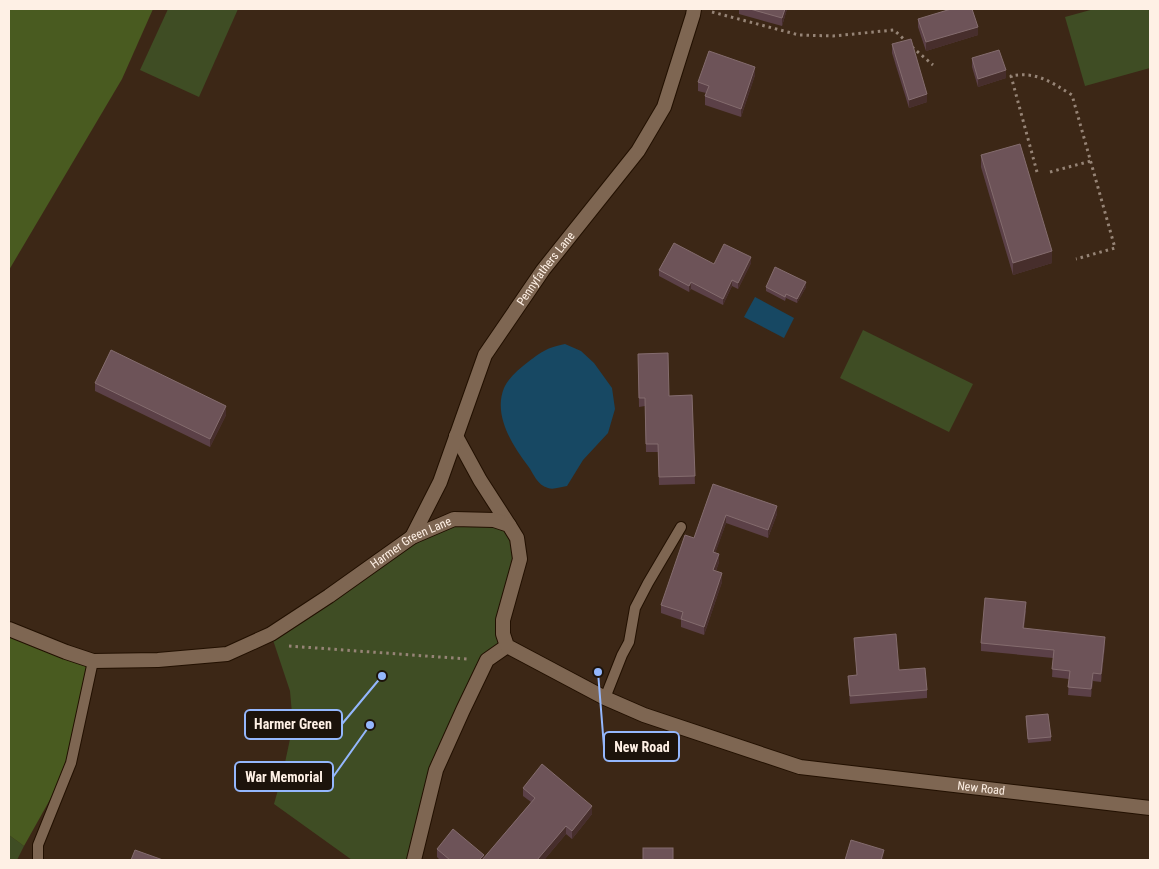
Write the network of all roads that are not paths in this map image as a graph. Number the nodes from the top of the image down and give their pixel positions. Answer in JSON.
{"nodes":[{"id":1,"x":694,"y":9,"type":"edge"},
{"id":2,"x":456,"y":436,"type":"junction"},
{"id":3,"x":509,"y":525,"type":"junction"},
{"id":4,"x":681,"y":527,"type":"dead end"},
{"id":5,"x":412,"y":537,"type":"junction"},
{"id":6,"x":9,"y":629,"type":"edge"},
{"id":7,"x":507,"y":646,"type":"junction"},
{"id":8,"x":93,"y":661,"type":"junction"},
{"id":9,"x":605,"y":698,"type":"junction"},
{"id":10,"x":1150,"y":808,"type":"edge"},
{"id":11,"x":38,"y":860,"type":"edge"},
{"id":12,"x":414,"y":860,"type":"edge"}],
"edges":[{"from":1,"to":2,"type":"street","name":"Pennyfathers Lane"},
{"from":2,"to":3,"type":"street"},
{"from":2,"to":5,"type":"street","name":"Pennyfathers Lane"},
{"from":3,"to":5,"type":"street","name":"Harmer Green Lane"},
{"from":3,"to":7,"type":"street"},
{"from":4,"to":9,"type":"lane"},
{"from":5,"to":8,"type":"street","name":"Harmer Green Lane"},
{"from":6,"to":8,"type":"street","name":"Harmer Green Lane"},
{"from":7,"to":9,"type":"street","name":"New Road"},
{"from":7,"to":12,"type":"street"},
{"from":8,"to":11,"type":"lane"},
{"from":9,"to":10,"type":"street","name":"New Road"}]}
